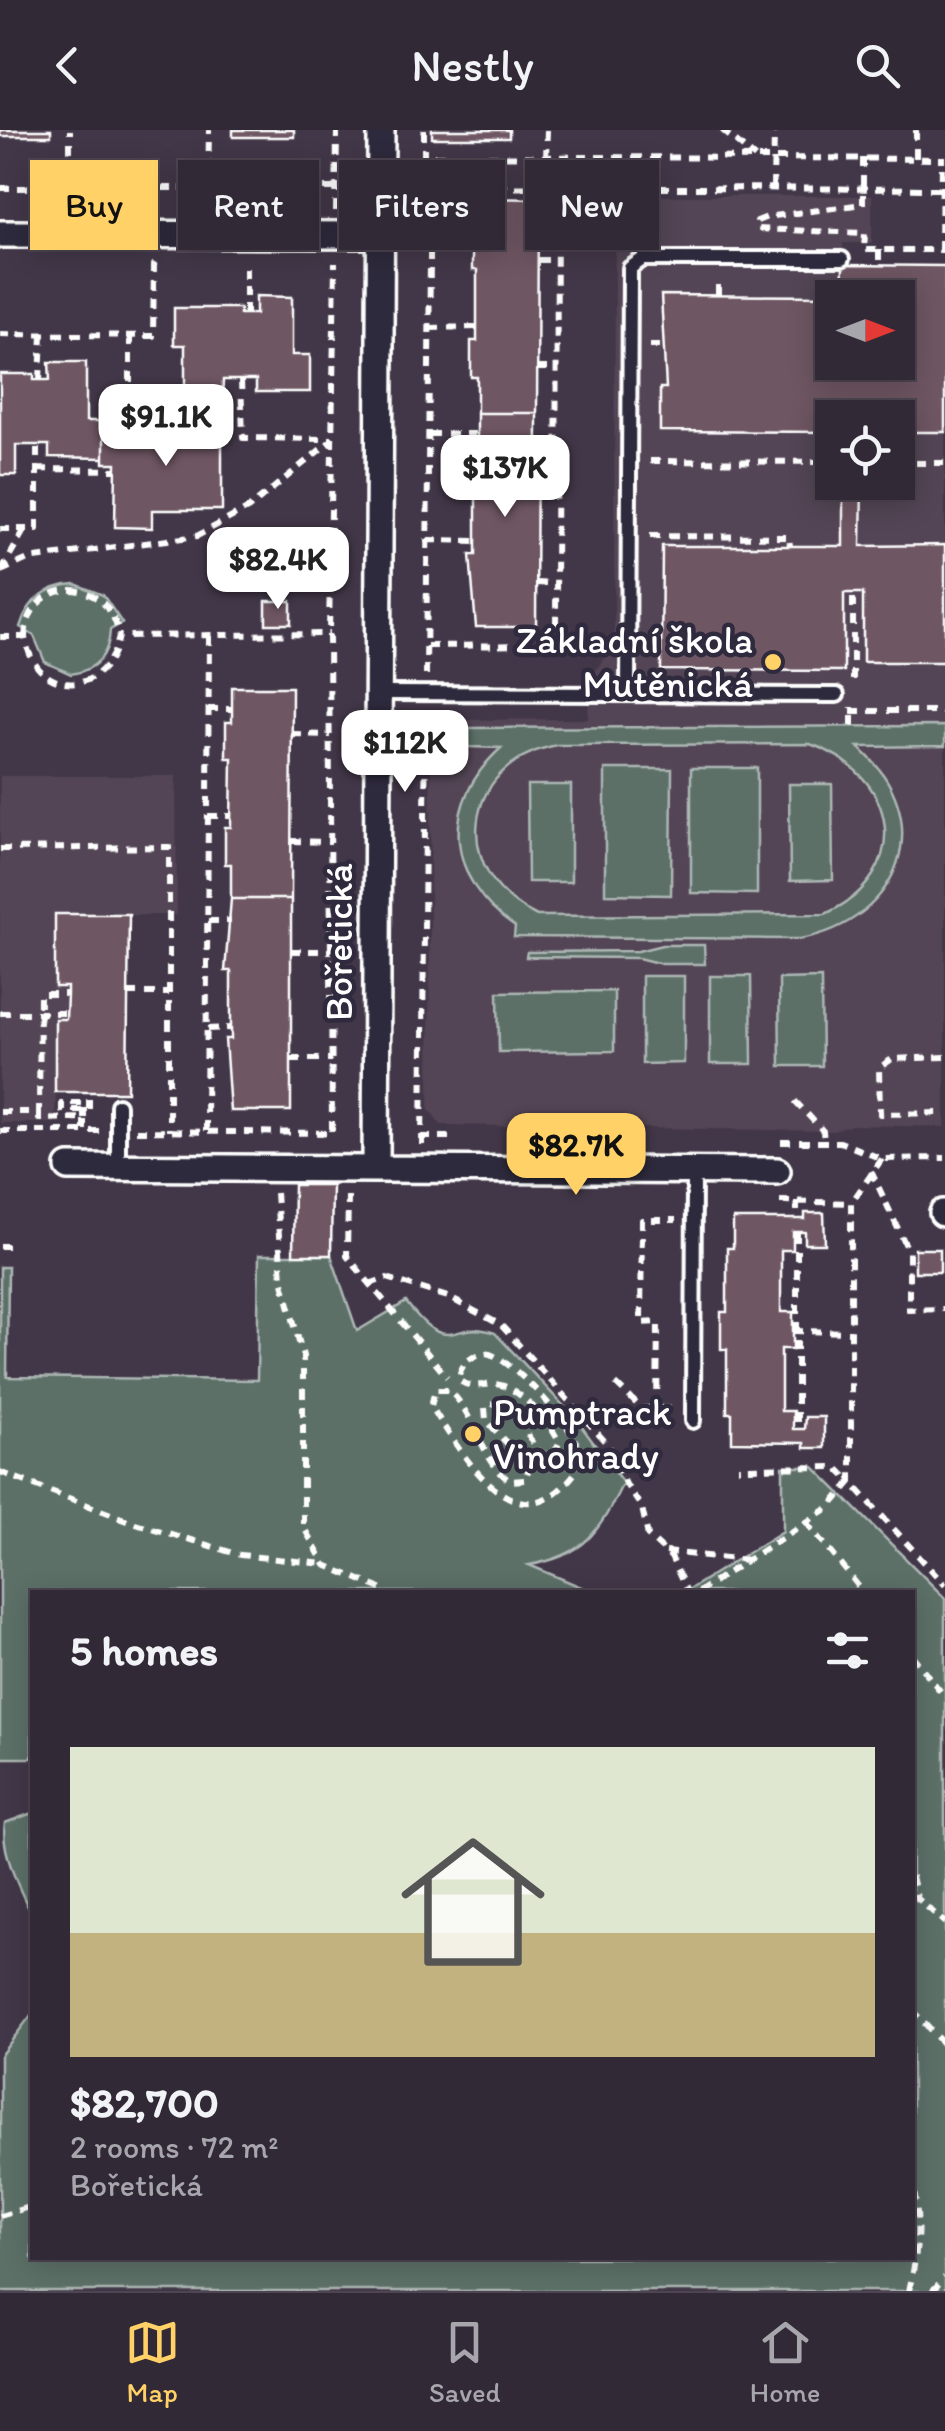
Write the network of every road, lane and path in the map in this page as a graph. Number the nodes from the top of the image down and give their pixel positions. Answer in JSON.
{"nodes":[{"id":1,"x":70,"y":130,"type":"edge"},
{"id":2,"x":209,"y":130,"type":"edge"},
{"id":3,"x":336,"y":130,"type":"edge"},
{"id":4,"x":382,"y":130,"type":"edge"},
{"id":5,"x":424,"y":130,"type":"edge"},
{"id":6,"x":547,"y":130,"type":"edge"},
{"id":7,"x":722,"y":130,"type":"edge"},
{"id":8,"x":774,"y":130,"type":"edge"},
{"id":9,"x":916,"y":130,"type":"edge"},
{"id":10,"x":432,"y":156,"type":"junction"},
{"id":11,"x":546,"y":158,"type":"junction"},
{"id":12,"x":557,"y":158,"type":"joint"},
{"id":13,"x":755,"y":158,"type":"junction"},
{"id":14,"x":774,"y":158,"type":"junction"},
{"id":15,"x":863,"y":158,"type":"junction"},
{"id":16,"x":916,"y":159,"type":"junction"},
{"id":17,"x":943,"y":159,"type":"edge"},
{"id":18,"x":70,"y":160,"type":"edge"},
{"id":19,"x":208,"y":160,"type":"edge"},
{"id":20,"x":382,"y":160,"type":"edge"},
{"id":21,"x":432,"y":160,"type":"edge"},
{"id":22,"x":0,"y":188,"type":"edge"},
{"id":23,"x":30,"y":188,"type":"edge"},
{"id":24,"x":319,"y":188,"type":"edge"},
{"id":25,"x":336,"y":188,"type":"junction"},
{"id":26,"x":339,"y":188,"type":"edge"},
{"id":27,"x":659,"y":188,"type":"edge"},
{"id":28,"x":773,"y":188,"type":"junction"},
{"id":29,"x":863,"y":188,"type":"junction"},
{"id":30,"x":943,"y":189,"type":"edge"},
{"id":31,"x":336,"y":217,"type":"dead end"},
{"id":32,"x":0,"y":234,"type":"edge"},
{"id":33,"x":339,"y":235,"type":"edge"},
{"id":34,"x":380,"y":250,"type":"edge"},
{"id":35,"x":431,"y":250,"type":"edge"},
{"id":36,"x":556,"y":250,"type":"edge"},
{"id":37,"x":879,"y":250,"type":"junction"},
{"id":38,"x":943,"y":250,"type":"edge"},
{"id":39,"x":165,"y":256,"type":"dead end"},
{"id":40,"x":227,"y":256,"type":"dead end"},
{"id":41,"x":246,"y":257,"type":"junction"},
{"id":42,"x":264,"y":257,"type":"dead end"},
{"id":43,"x":317,"y":258,"type":"dead end"},
{"id":44,"x":842,"y":259,"type":"dead end"},
{"id":45,"x":538,"y":260,"type":"dead end"},
{"id":46,"x":556,"y":260,"type":"junction"},
{"id":47,"x":879,"y":266,"type":"dead end"},
{"id":48,"x":246,"y":314,"type":"dead end"},
{"id":49,"x":430,"y":328,"type":"junction"},
{"id":50,"x":477,"y":328,"type":"dead end"},
{"id":51,"x":0,"y":334,"type":"edge"},
{"id":52,"x":42,"y":334,"type":"junction"},
{"id":53,"x":130,"y":336,"type":"junction"},
{"id":54,"x":537,"y":368,"type":"dead end"},
{"id":55,"x":556,"y":368,"type":"junction"},
{"id":56,"x":40,"y":380,"type":"dead end"},
{"id":57,"x":241,"y":380,"type":"dead end"},
{"id":58,"x":130,"y":426,"type":"dead end"},
{"id":59,"x":429,"y":434,"type":"junction"},
{"id":60,"x":477,"y":434,"type":"dead end"},
{"id":61,"x":332,"y":439,"type":"junction"},
{"id":62,"x":37,"y":446,"type":"dead end"},
{"id":63,"x":629,"y":461,"type":"junction"},
{"id":64,"x":815,"y":462,"type":"edge"},
{"id":65,"x":915,"y":463,"type":"edge"},
{"id":66,"x":945,"y":463,"type":"edge"},
{"id":67,"x":38,"y":468,"type":"junction"},
{"id":68,"x":116,"y":470,"type":"dead end"},
{"id":69,"x":537,"y":475,"type":"dead end"},
{"id":70,"x":556,"y":476,"type":"junction"},
{"id":71,"x":0,"y":529,"type":"edge"},
{"id":72,"x":25,"y":529,"type":"junction"},
{"id":73,"x":628,"y":536,"type":"junction"},
{"id":74,"x":428,"y":540,"type":"junction"},
{"id":75,"x":477,"y":541,"type":"dead end"},
{"id":76,"x":790,"y":546,"type":"dead end"},
{"id":77,"x":0,"y":572,"type":"edge"},
{"id":78,"x":536,"y":583,"type":"dead end"},
{"id":79,"x":556,"y":584,"type":"junction"},
{"id":80,"x":854,"y":593,"type":"dead end"},
{"id":81,"x":329,"y":634,"type":"junction"},
{"id":82,"x":25,"y":636,"type":"junction"},
{"id":83,"x":119,"y":636,"type":"junction"},
{"id":84,"x":208,"y":636,"type":"junction"},
{"id":85,"x":0,"y":637,"type":"edge"},
{"id":86,"x":426,"y":646,"type":"junction"},
{"id":87,"x":378,"y":692,"type":"junction"},
{"id":88,"x":426,"y":692,"type":"junction"},
{"id":89,"x":628,"y":694,"type":"junction"},
{"id":90,"x":837,"y":695,"type":"dead end"},
{"id":91,"x":232,"y":708,"type":"dead end"},
{"id":92,"x":208,"y":709,"type":"junction"},
{"id":93,"x":862,"y":711,"type":"dead end"},
{"id":94,"x":945,"y":711,"type":"edge"},
{"id":95,"x":852,"y":726,"type":"dead end"},
{"id":96,"x":292,"y":734,"type":"dead end"},
{"id":97,"x":330,"y":736,"type":"junction"},
{"id":98,"x":208,"y":816,"type":"junction"},
{"id":99,"x":231,"y":816,"type":"dead end"},
{"id":100,"x":291,"y":842,"type":"dead end"},
{"id":101,"x":331,"y":842,"type":"junction"},
{"id":102,"x":0,"y":849,"type":"edge"},
{"id":103,"x":208,"y":921,"type":"junction"},
{"id":104,"x":231,"y":921,"type":"dead end"},
{"id":105,"x":331,"y":950,"type":"junction"},
{"id":106,"x":291,"y":951,"type":"dead end"},
{"id":107,"x":127,"y":993,"type":"dead end"},
{"id":108,"x":168,"y":993,"type":"junction"},
{"id":109,"x":67,"y":994,"type":"dead end"},
{"id":110,"x":0,"y":1013,"type":"edge"},
{"id":111,"x":40,"y":1013,"type":"junction"},
{"id":112,"x":66,"y":1013,"type":"dead end"},
{"id":113,"x":231,"y":1028,"type":"dead end"},
{"id":114,"x":208,"y":1029,"type":"junction"},
{"id":115,"x":945,"y":1058,"type":"edge"},
{"id":116,"x":291,"y":1059,"type":"dead end"},
{"id":117,"x":332,"y":1059,"type":"junction"},
{"id":118,"x":89,"y":1092,"type":"dead end"},
{"id":119,"x":795,"y":1101,"type":"dead end"},
{"id":120,"x":118,"y":1105,"type":"dead end"},
{"id":121,"x":0,"y":1112,"type":"edge"},
{"id":122,"x":39,"y":1112,"type":"junction"},
{"id":123,"x":945,"y":1113,"type":"edge"},
{"id":124,"x":84,"y":1118,"type":"junction"},
{"id":125,"x":0,"y":1132,"type":"edge"},
{"id":126,"x":84,"y":1132,"type":"junction"},
{"id":127,"x":117,"y":1132,"type":"junction"},
{"id":128,"x":169,"y":1132,"type":"junction"},
{"id":129,"x":206,"y":1132,"type":"junction"},
{"id":130,"x":332,"y":1132,"type":"junction"},
{"id":131,"x":347,"y":1138,"type":"dead end"},
{"id":132,"x":824,"y":1142,"type":"dead end"},
{"id":133,"x":882,"y":1159,"type":"dead end"},
{"id":134,"x":69,"y":1167,"type":"dead end"},
{"id":135,"x":118,"y":1167,"type":"junction"},
{"id":136,"x":275,"y":1169,"type":"junction"},
{"id":137,"x":348,"y":1169,"type":"junction"},
{"id":138,"x":376,"y":1169,"type":"junction"},
{"id":139,"x":422,"y":1169,"type":"junction"},
{"id":140,"x":694,"y":1171,"type":"junction"},
{"id":141,"x":777,"y":1171,"type":"joint"},
{"id":142,"x":871,"y":1172,"type":"junction"},
{"id":143,"x":797,"y":1201,"type":"junction"},
{"id":144,"x":851,"y":1203,"type":"junction"},
{"id":145,"x":797,"y":1218,"type":"dead end"},
{"id":146,"x":642,"y":1220,"type":"dead end"},
{"id":147,"x":797,"y":1232,"type":"dead end"},
{"id":148,"x":369,"y":1284,"type":"junction"},
{"id":149,"x":945,"y":1310,"type":"edge"},
{"id":150,"x":795,"y":1331,"type":"junction"},
{"id":151,"x":851,"y":1332,"type":"junction"},
{"id":152,"x":446,"y":1377,"type":"dead end"},
{"id":153,"x":616,"y":1384,"type":"dead end"},
{"id":154,"x":460,"y":1402,"type":"joint"},
{"id":155,"x":657,"y":1408,"type":"junction"},
{"id":156,"x":693,"y":1415,"type":"joint"},
{"id":157,"x":797,"y":1429,"type":"dead end"},
{"id":158,"x":738,"y":1468,"type":"dead end"},
{"id":159,"x":0,"y":1472,"type":"edge"},
{"id":160,"x":851,"y":1482,"type":"junction"},
{"id":161,"x":807,"y":1522,"type":"junction"},
{"id":162,"x":665,"y":1552,"type":"junction"},
{"id":163,"x":748,"y":1560,"type":"junction"},
{"id":164,"x":326,"y":1564,"type":"junction"},
{"id":165,"x":945,"y":1585,"type":"edge"},
{"id":166,"x":384,"y":1590,"type":"edge"},
{"id":167,"x":686,"y":1590,"type":"edge"},
{"id":168,"x":701,"y":1590,"type":"edge"},
{"id":169,"x":861,"y":1590,"type":"edge"},
{"id":170,"x":915,"y":1658,"type":"edge"},
{"id":171,"x":945,"y":1697,"type":"edge"},
{"id":172,"x":915,"y":1889,"type":"edge"},
{"id":173,"x":945,"y":1924,"type":"edge"},
{"id":174,"x":915,"y":2013,"type":"edge"},
{"id":175,"x":945,"y":2046,"type":"edge"},
{"id":176,"x":915,"y":2196,"type":"edge"},
{"id":177,"x":30,"y":2207,"type":"edge"},
{"id":178,"x":0,"y":2216,"type":"edge"},
{"id":179,"x":945,"y":2278,"type":"edge"},
{"id":180,"x":909,"y":2291,"type":"edge"},
{"id":181,"x":932,"y":2291,"type":"edge"}],
"edges":[{"from":1,"to":18,"type":"path"},
{"from":2,"to":19,"type":"path"},
{"from":3,"to":25,"type":"path"},
{"from":4,"to":20,"type":"street","name":"Bořetická"},
{"from":5,"to":10,"type":"path"},
{"from":6,"to":11,"type":"path"},
{"from":7,"to":13,"type":"path"},
{"from":8,"to":14,"type":"path"},
{"from":9,"to":16,"type":"path"},
{"from":10,"to":11,"type":"path"},
{"from":10,"to":21,"type":"path"},
{"from":11,"to":12,"type":"path"},
{"from":12,"to":13,"type":"path"},
{"from":13,"to":14,"type":"path"},
{"from":14,"to":15,"type":"path"},
{"from":14,"to":28,"type":"path"},
{"from":15,"to":16,"type":"path"},
{"from":15,"to":29,"type":"path"},
{"from":16,"to":17,"type":"path"},
{"from":17,"to":30,"type":"path"},
{"from":22,"to":23,"type":"path"},
{"from":24,"to":25,"type":"path"},
{"from":25,"to":26,"type":"path"},
{"from":25,"to":31,"type":"path"},
{"from":27,"to":28,"type":"path"},
{"from":28,"to":29,"type":"path"},
{"from":29,"to":30,"type":"path"},
{"from":29,"to":37,"type":"path"},
{"from":30,"to":38,"type":"path"},
{"from":32,"to":33,"type":"street"},
{"from":34,"to":87,"type":"street","name":"Bořetická"},
{"from":35,"to":49,"type":"path"},
{"from":36,"to":46,"type":"path"},
{"from":37,"to":38,"type":"path"},
{"from":37,"to":47,"type":"path"},
{"from":39,"to":53,"type":"path"},
{"from":40,"to":41,"type":"path"},
{"from":41,"to":42,"type":"path"},
{"from":41,"to":48,"type":"path"},
{"from":43,"to":61,"type":"path"},
{"from":44,"to":63,"type":"lane"},
{"from":45,"to":46,"type":"path"},
{"from":46,"to":55,"type":"path"},
{"from":49,"to":50,"type":"path"},
{"from":49,"to":59,"type":"path"},
{"from":51,"to":52,"type":"path"},
{"from":52,"to":53,"type":"path"},
{"from":52,"to":56,"type":"path"},
{"from":53,"to":58,"type":"path"},
{"from":54,"to":55,"type":"path"},
{"from":55,"to":70,"type":"path"},
{"from":57,"to":61,"type":"path"},
{"from":59,"to":60,"type":"path"},
{"from":59,"to":74,"type":"path"},
{"from":61,"to":77,"type":"path"},
{"from":61,"to":81,"type":"path"},
{"from":62,"to":67,"type":"path"},
{"from":63,"to":64,"type":"path"},
{"from":63,"to":73,"type":"lane"},
{"from":65,"to":66,"type":"path"},
{"from":67,"to":68,"type":"path"},
{"from":67,"to":72,"type":"path"},
{"from":69,"to":70,"type":"path"},
{"from":70,"to":79,"type":"path"},
{"from":71,"to":72,"type":"path"},
{"from":72,"to":77,"type":"path"},
{"from":73,"to":76,"type":"path"},
{"from":73,"to":89,"type":"lane"},
{"from":74,"to":75,"type":"path"},
{"from":74,"to":86,"type":"path"},
{"from":78,"to":79,"type":"path"},
{"from":79,"to":86,"type":"path"},
{"from":80,"to":95,"type":"path"},
{"from":81,"to":84,"type":"path"},
{"from":81,"to":97,"type":"path"},
{"from":82,"to":83,"type":"path"},
{"from":82,"to":83,"type":"path"},
{"from":82,"to":85,"type":"path"},
{"from":83,"to":84,"type":"path"},
{"from":84,"to":92,"type":"path"},
{"from":86,"to":88,"type":"path"},
{"from":87,"to":88,"type":"lane"},
{"from":87,"to":138,"type":"street","name":"Bořetická"},
{"from":88,"to":89,"type":"lane"},
{"from":88,"to":139,"type":"path"},
{"from":89,"to":90,"type":"lane"},
{"from":91,"to":92,"type":"path"},
{"from":92,"to":98,"type":"path"},
{"from":93,"to":94,"type":"path"},
{"from":96,"to":97,"type":"path"},
{"from":97,"to":101,"type":"path"},
{"from":98,"to":99,"type":"path"},
{"from":98,"to":103,"type":"path"},
{"from":100,"to":101,"type":"path"},
{"from":101,"to":105,"type":"path"},
{"from":102,"to":108,"type":"path"},
{"from":103,"to":104,"type":"path"},
{"from":103,"to":114,"type":"path"},
{"from":105,"to":106,"type":"path"},
{"from":105,"to":117,"type":"path"},
{"from":107,"to":108,"type":"path"},
{"from":108,"to":128,"type":"path"},
{"from":109,"to":111,"type":"path"},
{"from":110,"to":111,"type":"path"},
{"from":111,"to":112,"type":"path"},
{"from":111,"to":122,"type":"path"},
{"from":113,"to":114,"type":"path"},
{"from":114,"to":129,"type":"path"},
{"from":115,"to":123,"type":"path"},
{"from":116,"to":117,"type":"path"},
{"from":117,"to":130,"type":"path"},
{"from":118,"to":124,"type":"path"},
{"from":119,"to":132,"type":"path"},
{"from":120,"to":127,"type":"lane"},
{"from":121,"to":122,"type":"path"},
{"from":122,"to":124,"type":"path"},
{"from":124,"to":126,"type":"path"},
{"from":125,"to":126,"type":"path"},
{"from":126,"to":127,"type":"path"},
{"from":127,"to":128,"type":"path"},
{"from":127,"to":135,"type":"lane"},
{"from":128,"to":129,"type":"path"},
{"from":129,"to":130,"type":"path"},
{"from":130,"to":131,"type":"path"},
{"from":133,"to":142,"type":"path"},
{"from":134,"to":135,"type":"street"},
{"from":135,"to":136,"type":"street"},
{"from":136,"to":137,"type":"street"},
{"from":136,"to":164,"type":"path"},
{"from":137,"to":138,"type":"street"},
{"from":137,"to":148,"type":"path"},
{"from":138,"to":139,"type":"street"},
{"from":139,"to":140,"type":"street"},
{"from":140,"to":141,"type":"street"},
{"from":140,"to":156,"type":"lane"},
{"from":141,"to":143,"type":"path"},
{"from":142,"to":144,"type":"path"},
{"from":142,"to":149,"type":"path"},
{"from":143,"to":144,"type":"path"},
{"from":143,"to":145,"type":"path"},
{"from":144,"to":151,"type":"path"},
{"from":146,"to":155,"type":"path"},
{"from":147,"to":150,"type":"path"},
{"from":148,"to":152,"type":"path"},
{"from":148,"to":162,"type":"path"},
{"from":150,"to":151,"type":"path"},
{"from":150,"to":157,"type":"path"},
{"from":151,"to":160,"type":"path"},
{"from":153,"to":155,"type":"path"},
{"from":154,"to":154,"type":"path"},
{"from":155,"to":156,"type":"path"},
{"from":158,"to":160,"type":"path"},
{"from":159,"to":164,"type":"path"},
{"from":160,"to":161,"type":"path"},
{"from":160,"to":165,"type":"path"},
{"from":161,"to":163,"type":"path"},
{"from":161,"to":169,"type":"path"},
{"from":162,"to":163,"type":"path"},
{"from":162,"to":167,"type":"path"},
{"from":163,"to":168,"type":"path"},
{"from":164,"to":166,"type":"path"},
{"from":170,"to":171,"type":"path"},
{"from":172,"to":173,"type":"path"},
{"from":174,"to":175,"type":"path"},
{"from":176,"to":180,"type":"path"},
{"from":177,"to":178,"type":"path"},
{"from":179,"to":181,"type":"path"}]}
